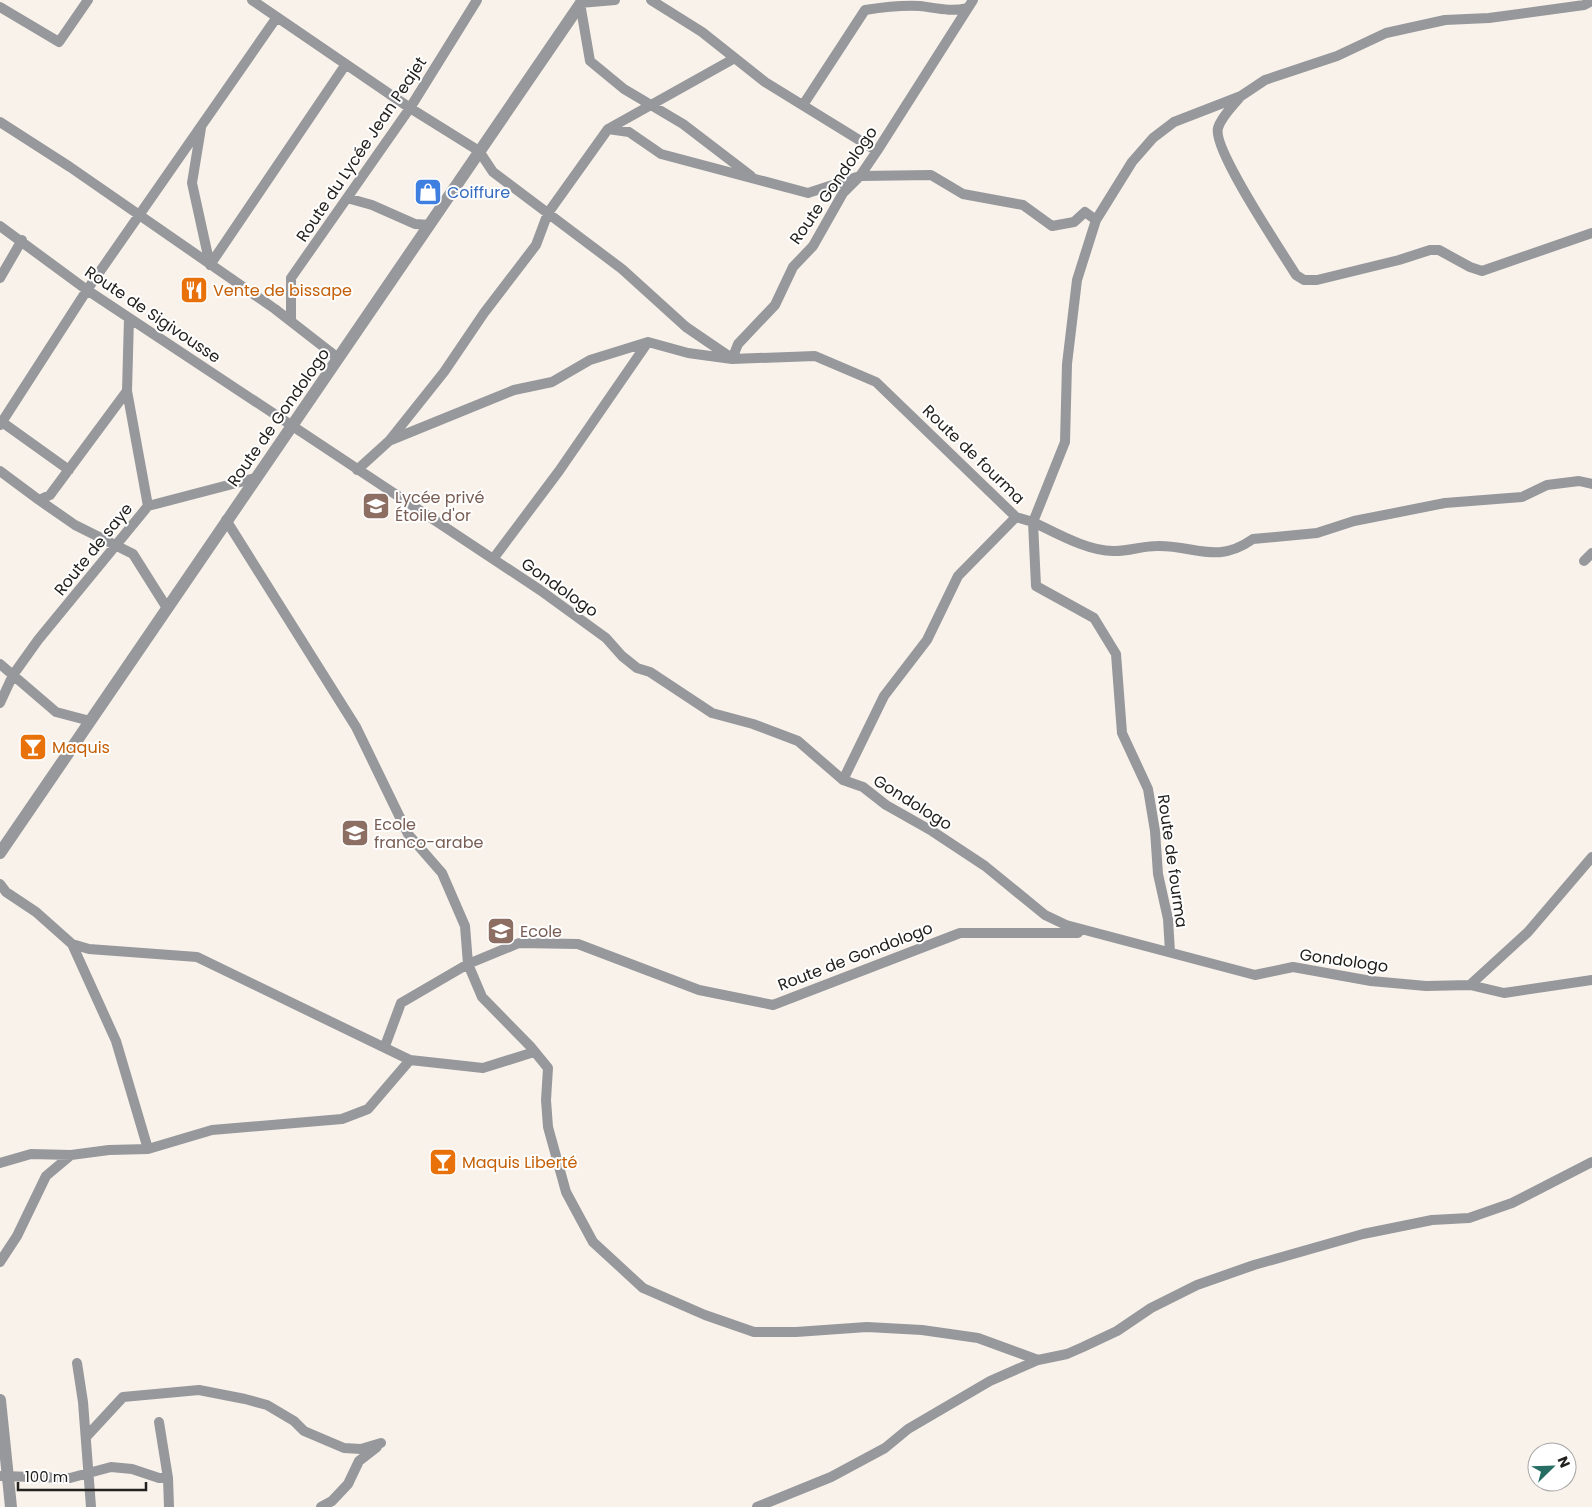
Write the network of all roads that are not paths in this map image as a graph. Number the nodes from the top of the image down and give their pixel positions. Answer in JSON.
{"nodes":[{"id":1,"x":88,"y":0,"type":"edge"},
{"id":2,"x":252,"y":0,"type":"edge"},
{"id":3,"x":477,"y":0,"type":"edge"},
{"id":4,"x":615,"y":0,"type":"edge"},
{"id":5,"x":652,"y":0,"type":"edge"},
{"id":6,"x":873,"y":0,"type":"edge"},
{"id":7,"x":1592,"y":1,"type":"edge"},
{"id":8,"x":581,"y":2,"type":"edge"},
{"id":9,"x":970,"y":4,"type":"edge"},
{"id":10,"x":0,"y":7,"type":"edge"},
{"id":11,"x":865,"y":10,"type":"junction"},
{"id":12,"x":277,"y":17,"type":"junction"},
{"id":13,"x":735,"y":58,"type":"junction"},
{"id":14,"x":346,"y":64,"type":"junction"},
{"id":15,"x":1240,"y":96,"type":"junction"},
{"id":16,"x":649,"y":104,"type":"junction"},
{"id":17,"x":803,"y":105,"type":"junction"},
{"id":18,"x":410,"y":108,"type":"junction"},
{"id":19,"x":0,"y":122,"type":"edge"},
{"id":20,"x":201,"y":126,"type":"junction"},
{"id":21,"x":608,"y":129,"type":"junction"},
{"id":22,"x":479,"y":151,"type":"junction"},
{"id":23,"x":877,"y":151,"type":"junction"},
{"id":24,"x":860,"y":176,"type":"junction"},
{"id":25,"x":755,"y":178,"type":"junction"},
{"id":26,"x":346,"y":198,"type":"junction"},
{"id":27,"x":548,"y":212,"type":"junction"},
{"id":28,"x":138,"y":216,"type":"junction"},
{"id":29,"x":1096,"y":220,"type":"junction"},
{"id":30,"x":430,"y":225,"type":"junction"},
{"id":31,"x":0,"y":226,"type":"edge"},
{"id":32,"x":1592,"y":233,"type":"edge"},
{"id":33,"x":22,"y":240,"type":"junction"},
{"id":34,"x":210,"y":265,"type":"junction"},
{"id":35,"x":0,"y":278,"type":"edge"},
{"id":36,"x":87,"y":290,"type":"junction"},
{"id":37,"x":129,"y":318,"type":"junction"},
{"id":38,"x":291,"y":321,"type":"junction"},
{"id":39,"x":648,"y":342,"type":"junction"},
{"id":40,"x":338,"y":358,"type":"junction"},
{"id":41,"x":732,"y":359,"type":"junction"},
{"id":42,"x":127,"y":391,"type":"junction"},
{"id":43,"x":1,"y":423,"type":"edge"},
{"id":44,"x":292,"y":424,"type":"junction"},
{"id":45,"x":389,"y":441,"type":"junction"},
{"id":46,"x":68,"y":470,"type":"junction"},
{"id":47,"x":357,"y":470,"type":"junction"},
{"id":48,"x":0,"y":471,"type":"edge"},
{"id":49,"x":255,"y":478,"type":"junction"},
{"id":50,"x":1592,"y":484,"type":"edge"},
{"id":51,"x":39,"y":500,"type":"junction"},
{"id":52,"x":148,"y":506,"type":"junction"},
{"id":53,"x":1016,"y":517,"type":"junction"},
{"id":54,"x":226,"y":520,"type":"junction"},
{"id":55,"x":1033,"y":522,"type":"junction"},
{"id":56,"x":116,"y":545,"type":"junction"},
{"id":57,"x":1592,"y":552,"type":"edge"},
{"id":58,"x":492,"y":559,"type":"junction"},
{"id":59,"x":1584,"y":561,"type":"dead end"},
{"id":60,"x":167,"y":608,"type":"junction"},
{"id":61,"x":0,"y":664,"type":"edge"},
{"id":62,"x":13,"y":675,"type":"junction"},
{"id":63,"x":0,"y":703,"type":"edge"},
{"id":64,"x":90,"y":721,"type":"junction"},
{"id":65,"x":842,"y":780,"type":"junction"},
{"id":66,"x":0,"y":853,"type":"edge"},
{"id":67,"x":1592,"y":857,"type":"edge"},
{"id":68,"x":0,"y":884,"type":"edge"},
{"id":69,"x":1092,"y":933,"type":"junction"},
{"id":70,"x":72,"y":944,"type":"junction"},
{"id":71,"x":1170,"y":952,"type":"junction"},
{"id":72,"x":468,"y":964,"type":"junction"},
{"id":73,"x":1592,"y":980,"type":"edge"},
{"id":74,"x":1470,"y":985,"type":"junction"},
{"id":75,"x":384,"y":1046,"type":"junction"},
{"id":76,"x":534,"y":1052,"type":"junction"},
{"id":77,"x":410,"y":1060,"type":"junction"},
{"id":78,"x":148,"y":1149,"type":"junction"},
{"id":79,"x":71,"y":1155,"type":"junction"},
{"id":80,"x":1592,"y":1162,"type":"edge"},
{"id":81,"x":0,"y":1163,"type":"edge"},
{"id":82,"x":0,"y":1262,"type":"edge"},
{"id":83,"x":1038,"y":1360,"type":"junction"},
{"id":84,"x":77,"y":1363,"type":"dead end"},
{"id":85,"x":0,"y":1400,"type":"edge"},
{"id":86,"x":159,"y":1422,"type":"dead end"},
{"id":87,"x":86,"y":1437,"type":"junction"},
{"id":88,"x":88,"y":1474,"type":"junction"},
{"id":89,"x":4,"y":1476,"type":"edge"},
{"id":90,"x":168,"y":1478,"type":"junction"},
{"id":91,"x":11,"y":1507,"type":"edge"},
{"id":92,"x":91,"y":1507,"type":"edge"},
{"id":93,"x":169,"y":1507,"type":"edge"},
{"id":94,"x":321,"y":1507,"type":"edge"},
{"id":95,"x":757,"y":1507,"type":"edge"}],
"edges":[{"from":1,"to":10,"type":"street"},
{"from":2,"to":12,"type":"street"},
{"from":3,"to":18,"type":"street","name":"Route du Lycée Jean Peajet"},
{"from":4,"to":8,"type":"street"},
{"from":5,"to":13,"type":"street"},
{"from":6,"to":11,"type":"street"},
{"from":7,"to":15,"type":"street"},
{"from":8,"to":16,"type":"street"},
{"from":8,"to":22,"type":"street","name":"Route de Gondologo"},
{"from":9,"to":11,"type":"street"},
{"from":9,"to":23,"type":"street","name":"Route Gondologo"},
{"from":11,"to":17,"type":"street"},
{"from":12,"to":14,"type":"street"},
{"from":12,"to":20,"type":"street"},
{"from":13,"to":16,"type":"street"},
{"from":13,"to":17,"type":"street"},
{"from":14,"to":18,"type":"street"},
{"from":14,"to":34,"type":"street"},
{"from":15,"to":29,"type":"street"},
{"from":15,"to":32,"type":"street"},
{"from":16,"to":21,"type":"street"},
{"from":16,"to":25,"type":"street"},
{"from":17,"to":23,"type":"street"},
{"from":18,"to":22,"type":"street"},
{"from":18,"to":26,"type":"street","name":"Route du Lycée Jean Peajet"},
{"from":19,"to":28,"type":"street"},
{"from":20,"to":28,"type":"street"},
{"from":20,"to":34,"type":"street"},
{"from":21,"to":25,"type":"street"},
{"from":21,"to":27,"type":"street"},
{"from":22,"to":27,"type":"street"},
{"from":22,"to":30,"type":"street","name":"Route de Gondologo"},
{"from":23,"to":24,"type":"street","name":"Route Gondologo"},
{"from":24,"to":25,"type":"street"},
{"from":24,"to":29,"type":"street"},
{"from":24,"to":41,"type":"street","name":"Route Gondologo"},
{"from":26,"to":30,"type":"street"},
{"from":26,"to":38,"type":"street","name":"Route du Lycée Jean Peajet"},
{"from":27,"to":41,"type":"street"},
{"from":27,"to":45,"type":"street"},
{"from":28,"to":34,"type":"street"},
{"from":28,"to":36,"type":"street"},
{"from":29,"to":55,"type":"street"},
{"from":30,"to":40,"type":"street","name":"Route de Gondologo"},
{"from":31,"to":33,"type":"street","name":"Route de Sigivousse"},
{"from":33,"to":35,"type":"street"},
{"from":33,"to":36,"type":"street","name":"Route de Sigivousse"},
{"from":34,"to":38,"type":"street"},
{"from":36,"to":37,"type":"street","name":"Route de Sigivousse"},
{"from":36,"to":43,"type":"street"},
{"from":37,"to":42,"type":"street"},
{"from":37,"to":44,"type":"street","name":"Route de Sigivousse"},
{"from":38,"to":40,"type":"street"},
{"from":39,"to":41,"type":"street","name":"Route de fourma"},
{"from":39,"to":45,"type":"street"},
{"from":39,"to":58,"type":"street"},
{"from":40,"to":44,"type":"street","name":"Route de Gondologo"},
{"from":41,"to":53,"type":"street","name":"Route de fourma"},
{"from":42,"to":46,"type":"street"},
{"from":42,"to":52,"type":"street"},
{"from":43,"to":46,"type":"street"},
{"from":44,"to":47,"type":"street","name":"Gondologo"},
{"from":44,"to":49,"type":"street","name":"Route de Gondologo"},
{"from":45,"to":47,"type":"street"},
{"from":46,"to":51,"type":"street"},
{"from":47,"to":58,"type":"street","name":"Gondologo"},
{"from":48,"to":51,"type":"street"},
{"from":49,"to":52,"type":"street","name":"Route de saye"},
{"from":49,"to":54,"type":"street","name":"Route de Gondologo"},
{"from":50,"to":55,"type":"street"},
{"from":51,"to":56,"type":"street"},
{"from":52,"to":56,"type":"street","name":"Route de saye"},
{"from":53,"to":55,"type":"street","name":"Route de fourma"},
{"from":53,"to":65,"type":"street"},
{"from":54,"to":60,"type":"street","name":"Route de Gondologo"},
{"from":54,"to":72,"type":"street"},
{"from":55,"to":71,"type":"street","name":"Route de fourma"},
{"from":56,"to":60,"type":"street"},
{"from":56,"to":62,"type":"street","name":"Route de saye"},
{"from":57,"to":59,"type":"street"},
{"from":58,"to":65,"type":"street","name":"Gondologo"},
{"from":60,"to":64,"type":"street","name":"Route de Gondologo"},
{"from":61,"to":62,"type":"street"},
{"from":62,"to":63,"type":"street","name":"Route de saye"},
{"from":62,"to":64,"type":"street"},
{"from":64,"to":66,"type":"street","name":"Route de Gondologo"},
{"from":65,"to":69,"type":"street","name":"Gondologo"},
{"from":67,"to":74,"type":"street"},
{"from":68,"to":70,"type":"street"},
{"from":69,"to":71,"type":"street","name":"Gondologo"},
{"from":69,"to":72,"type":"street","name":"Route de Gondologo"},
{"from":70,"to":75,"type":"street"},
{"from":70,"to":78,"type":"street"},
{"from":71,"to":74,"type":"street","name":"Gondologo"},
{"from":72,"to":75,"type":"street","name":"Route de Gondologo"},
{"from":72,"to":76,"type":"street"},
{"from":73,"to":74,"type":"street","name":"Gondologo"},
{"from":75,"to":77,"type":"street"},
{"from":76,"to":77,"type":"street"},
{"from":76,"to":83,"type":"street"},
{"from":77,"to":78,"type":"street"},
{"from":78,"to":79,"type":"street"},
{"from":79,"to":81,"type":"street"},
{"from":79,"to":82,"type":"street"},
{"from":80,"to":83,"type":"street"},
{"from":83,"to":95,"type":"street"},
{"from":84,"to":87,"type":"street"},
{"from":85,"to":89,"type":"street"},
{"from":86,"to":90,"type":"street"},
{"from":87,"to":88,"type":"street"},
{"from":87,"to":94,"type":"street"},
{"from":88,"to":89,"type":"street"},
{"from":88,"to":90,"type":"street"},
{"from":88,"to":92,"type":"street"},
{"from":89,"to":91,"type":"street"},
{"from":90,"to":93,"type":"street"}]}
